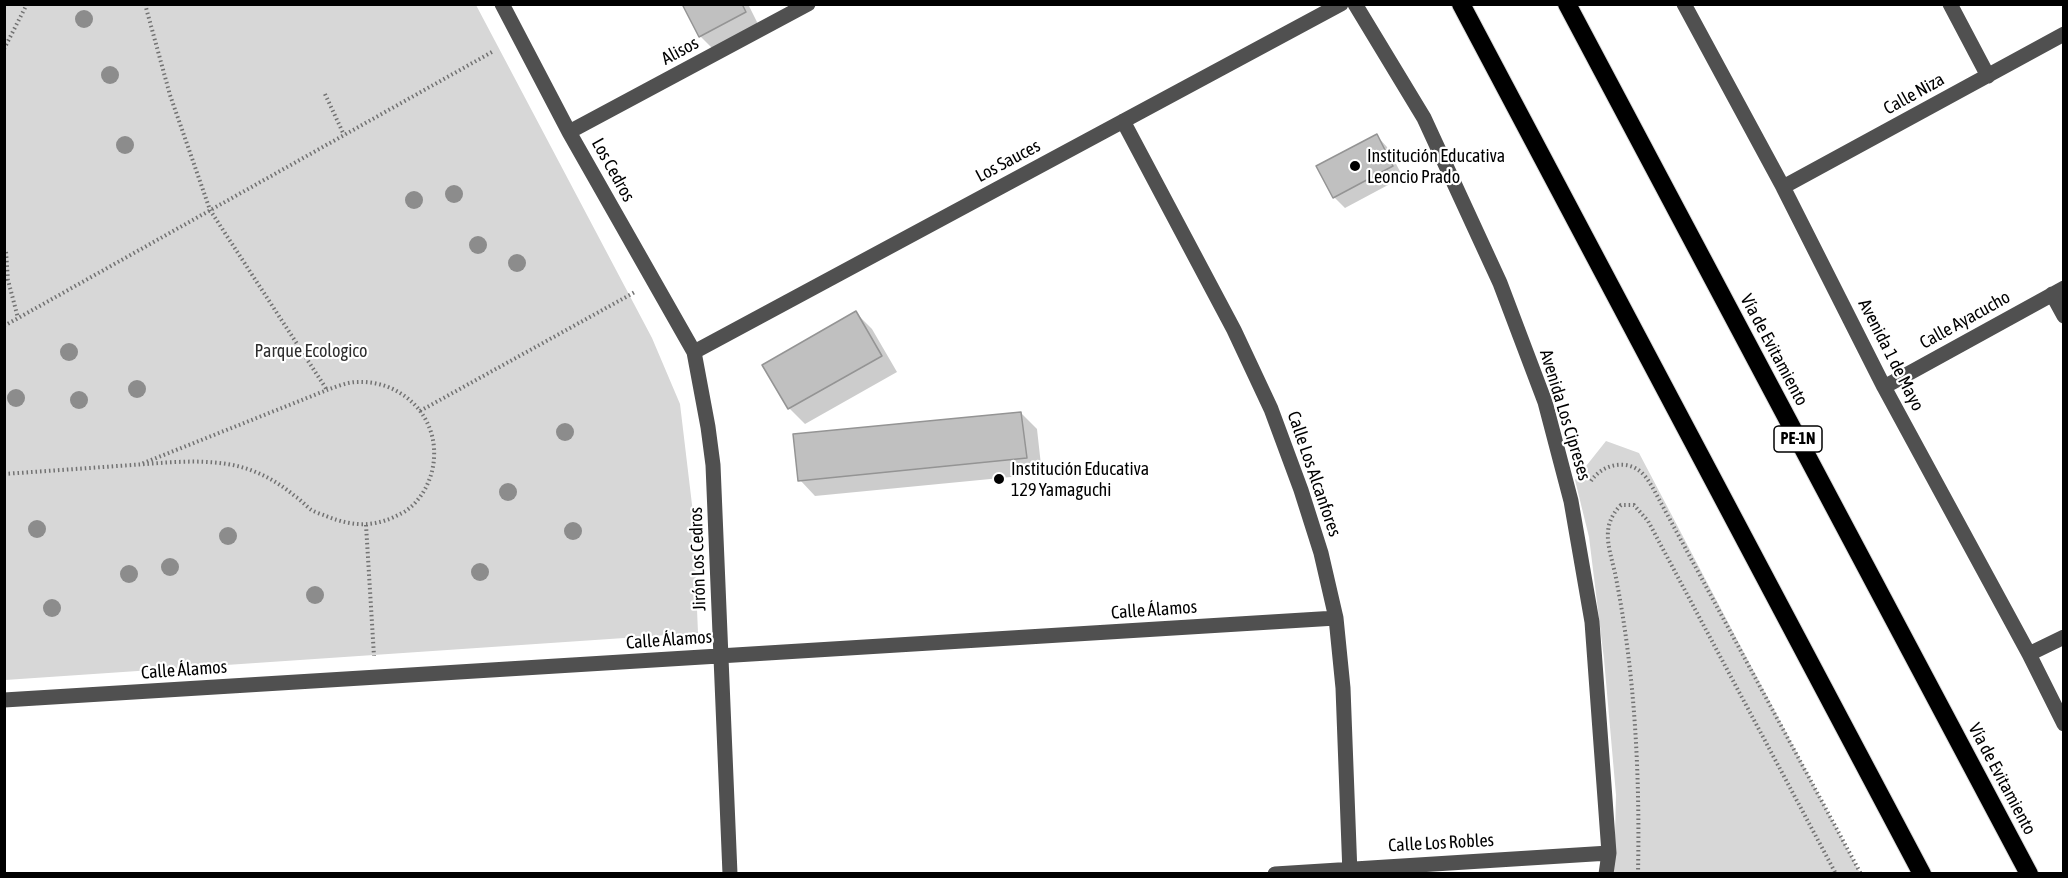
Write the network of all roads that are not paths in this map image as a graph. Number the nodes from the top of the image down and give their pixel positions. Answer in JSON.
{"nodes":[{"id":1,"x":502,"y":4,"type":"edge"},
{"id":2,"x":808,"y":4,"type":"edge"},
{"id":3,"x":1341,"y":4,"type":"edge"},
{"id":4,"x":1355,"y":4,"type":"edge"},
{"id":5,"x":1461,"y":4,"type":"edge"},
{"id":6,"x":1567,"y":4,"type":"edge"},
{"id":7,"x":1684,"y":4,"type":"edge"},
{"id":8,"x":1950,"y":4,"type":"edge"},
{"id":9,"x":2064,"y":34,"type":"edge"},
{"id":10,"x":1988,"y":76,"type":"junction"},
{"id":11,"x":1124,"y":121,"type":"junction"},
{"id":12,"x":569,"y":132,"type":"junction"},
{"id":13,"x":1783,"y":187,"type":"junction"},
{"id":14,"x":2058,"y":291,"type":"edge"},
{"id":15,"x":2064,"y":316,"type":"edge"},
{"id":16,"x":694,"y":352,"type":"junction"},
{"id":17,"x":1884,"y":387,"type":"junction"},
{"id":18,"x":1336,"y":618,"type":"junction"},
{"id":19,"x":2064,"y":636,"type":"edge"},
{"id":20,"x":2029,"y":654,"type":"junction"},
{"id":21,"x":720,"y":656,"type":"junction"},
{"id":22,"x":4,"y":700,"type":"edge"},
{"id":23,"x":2064,"y":724,"type":"edge"},
{"id":24,"x":1609,"y":853,"type":"junction"},
{"id":25,"x":1350,"y":871,"type":"edge"},
{"id":26,"x":730,"y":873,"type":"edge"},
{"id":27,"x":1275,"y":873,"type":"edge"},
{"id":28,"x":1606,"y":873,"type":"edge"},
{"id":29,"x":1922,"y":873,"type":"edge"},
{"id":30,"x":2029,"y":873,"type":"edge"}],
"edges":[{"from":1,"to":12,"type":"street","name":"Los Cedros"},
{"from":2,"to":12,"type":"street","name":"Alisos"},
{"from":3,"to":11,"type":"street","name":"Los Sauces"},
{"from":4,"to":24,"type":"street","name":"Avenida Los Cipreses"},
{"from":5,"to":29,"type":"highway"},
{"from":6,"to":30,"type":"highway","name":"Vía de Evitamiento","number":"PE-1N"},
{"from":7,"to":13,"type":"street","name":"Avenida 1 de Mayo"},
{"from":8,"to":10,"type":"street"},
{"from":9,"to":10,"type":"street","name":"Calle Niza"},
{"from":10,"to":13,"type":"street","name":"Calle Niza"},
{"from":11,"to":16,"type":"street","name":"Los Sauces"},
{"from":11,"to":18,"type":"street","name":"Calle Los Alcanfores"},
{"from":12,"to":16,"type":"street","name":"Los Cedros"},
{"from":13,"to":17,"type":"street","name":"Avenida 1 de Mayo"},
{"from":14,"to":15,"type":"street"},
{"from":14,"to":17,"type":"street","name":"Calle Ayacucho"},
{"from":16,"to":21,"type":"street","name":"Jirón Los Cedros"},
{"from":17,"to":20,"type":"street","name":"Avenida 1 de Mayo"},
{"from":18,"to":21,"type":"street","name":"Calle Álamos"},
{"from":18,"to":25,"type":"street","name":"Calle Los Alcanfores"},
{"from":19,"to":20,"type":"street"},
{"from":20,"to":23,"type":"street","name":"Avenida 1 de Mayo"},
{"from":21,"to":22,"type":"street","name":"Calle Álamos"},
{"from":21,"to":26,"type":"street","name":"Jirón Los Cedros"},
{"from":24,"to":25,"type":"street","name":"Calle Los Robles"},
{"from":24,"to":28,"type":"street","name":"Avenida Los Cipreses"},
{"from":25,"to":27,"type":"street","name":"Calle Los Robles"}]}
